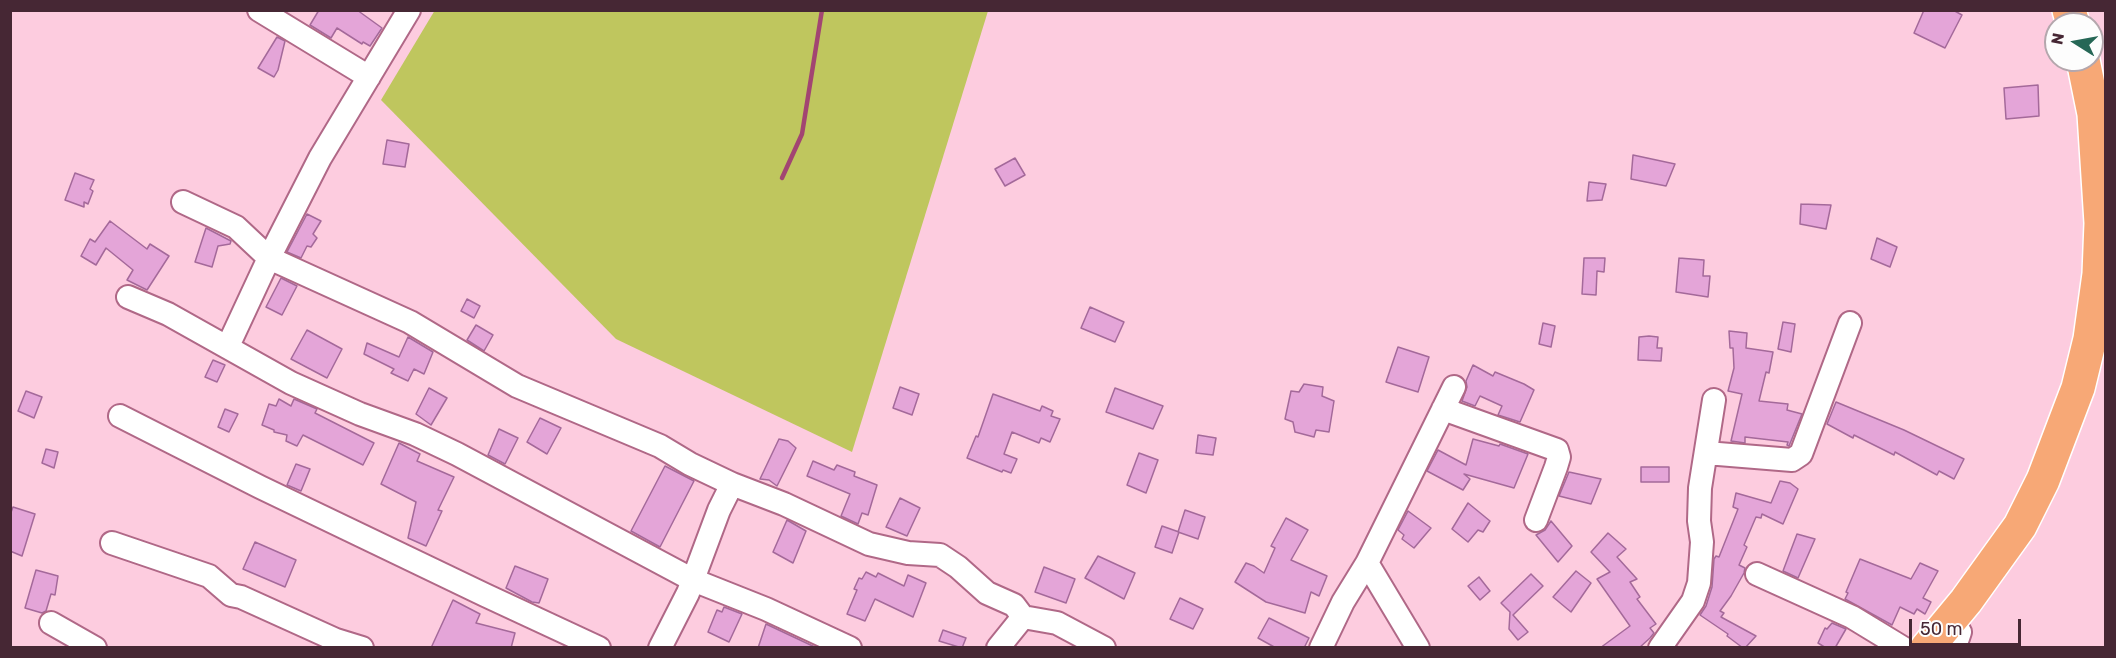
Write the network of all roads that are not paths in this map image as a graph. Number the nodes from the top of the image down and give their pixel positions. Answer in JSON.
{"nodes":[{"id":1,"x":259,"y":10,"type":"edge"},
{"id":2,"x":409,"y":10,"type":"edge"},
{"id":3,"x":369,"y":77,"type":"junction"},
{"id":4,"x":2093,"y":79,"type":"edge"},
{"id":5,"x":183,"y":202,"type":"dead end"},
{"id":6,"x":269,"y":258,"type":"junction"},
{"id":7,"x":128,"y":297,"type":"dead end"},
{"id":8,"x":1850,"y":323,"type":"dead end"},
{"id":9,"x":228,"y":346,"type":"junction"},
{"id":10,"x":1454,"y":387,"type":"dead end"},
{"id":11,"x":1714,"y":400,"type":"dead end"},
{"id":12,"x":1443,"y":409,"type":"junction"},
{"id":13,"x":120,"y":416,"type":"dead end"},
{"id":14,"x":1706,"y":453,"type":"junction"},
{"id":15,"x":732,"y":484,"type":"junction"},
{"id":16,"x":1536,"y":520,"type":"dead end"},
{"id":17,"x":112,"y":543,"type":"dead end"},
{"id":18,"x":1367,"y":563,"type":"junction"},
{"id":19,"x":1757,"y":574,"type":"dead end"},
{"id":20,"x":693,"y":580,"type":"junction"},
{"id":21,"x":1023,"y":617,"type":"junction"},
{"id":22,"x":51,"y":623,"type":"dead end"},
{"id":23,"x":1951,"y":633,"type":"edge"},
{"id":24,"x":95,"y":648,"type":"edge"},
{"id":25,"x":362,"y":648,"type":"edge"},
{"id":26,"x":599,"y":648,"type":"edge"},
{"id":27,"x":660,"y":648,"type":"edge"},
{"id":28,"x":850,"y":648,"type":"edge"},
{"id":29,"x":998,"y":648,"type":"edge"},
{"id":30,"x":1104,"y":648,"type":"edge"},
{"id":31,"x":1321,"y":648,"type":"edge"},
{"id":32,"x":1418,"y":648,"type":"edge"},
{"id":33,"x":1660,"y":648,"type":"edge"},
{"id":34,"x":1903,"y":648,"type":"edge"},
{"id":35,"x":1927,"y":648,"type":"edge"}],
"edges":[{"from":1,"to":3,"type":"street"},
{"from":2,"to":3,"type":"street"},
{"from":3,"to":6,"type":"street"},
{"from":4,"to":23,"type":"highway"},
{"from":5,"to":6,"type":"street"},
{"from":6,"to":9,"type":"street"},
{"from":6,"to":15,"type":"street"},
{"from":7,"to":9,"type":"street"},
{"from":8,"to":14,"type":"street"},
{"from":9,"to":20,"type":"street"},
{"from":10,"to":12,"type":"street"},
{"from":11,"to":14,"type":"street"},
{"from":12,"to":16,"type":"street"},
{"from":12,"to":18,"type":"street"},
{"from":13,"to":26,"type":"street"},
{"from":14,"to":33,"type":"street"},
{"from":15,"to":20,"type":"street"},
{"from":15,"to":21,"type":"street"},
{"from":17,"to":25,"type":"street"},
{"from":18,"to":31,"type":"street"},
{"from":18,"to":32,"type":"street"},
{"from":19,"to":34,"type":"street"},
{"from":20,"to":27,"type":"street"},
{"from":20,"to":28,"type":"street"},
{"from":21,"to":29,"type":"street"},
{"from":21,"to":30,"type":"street"},
{"from":22,"to":24,"type":"street"},
{"from":23,"to":35,"type":"highway"}]}
